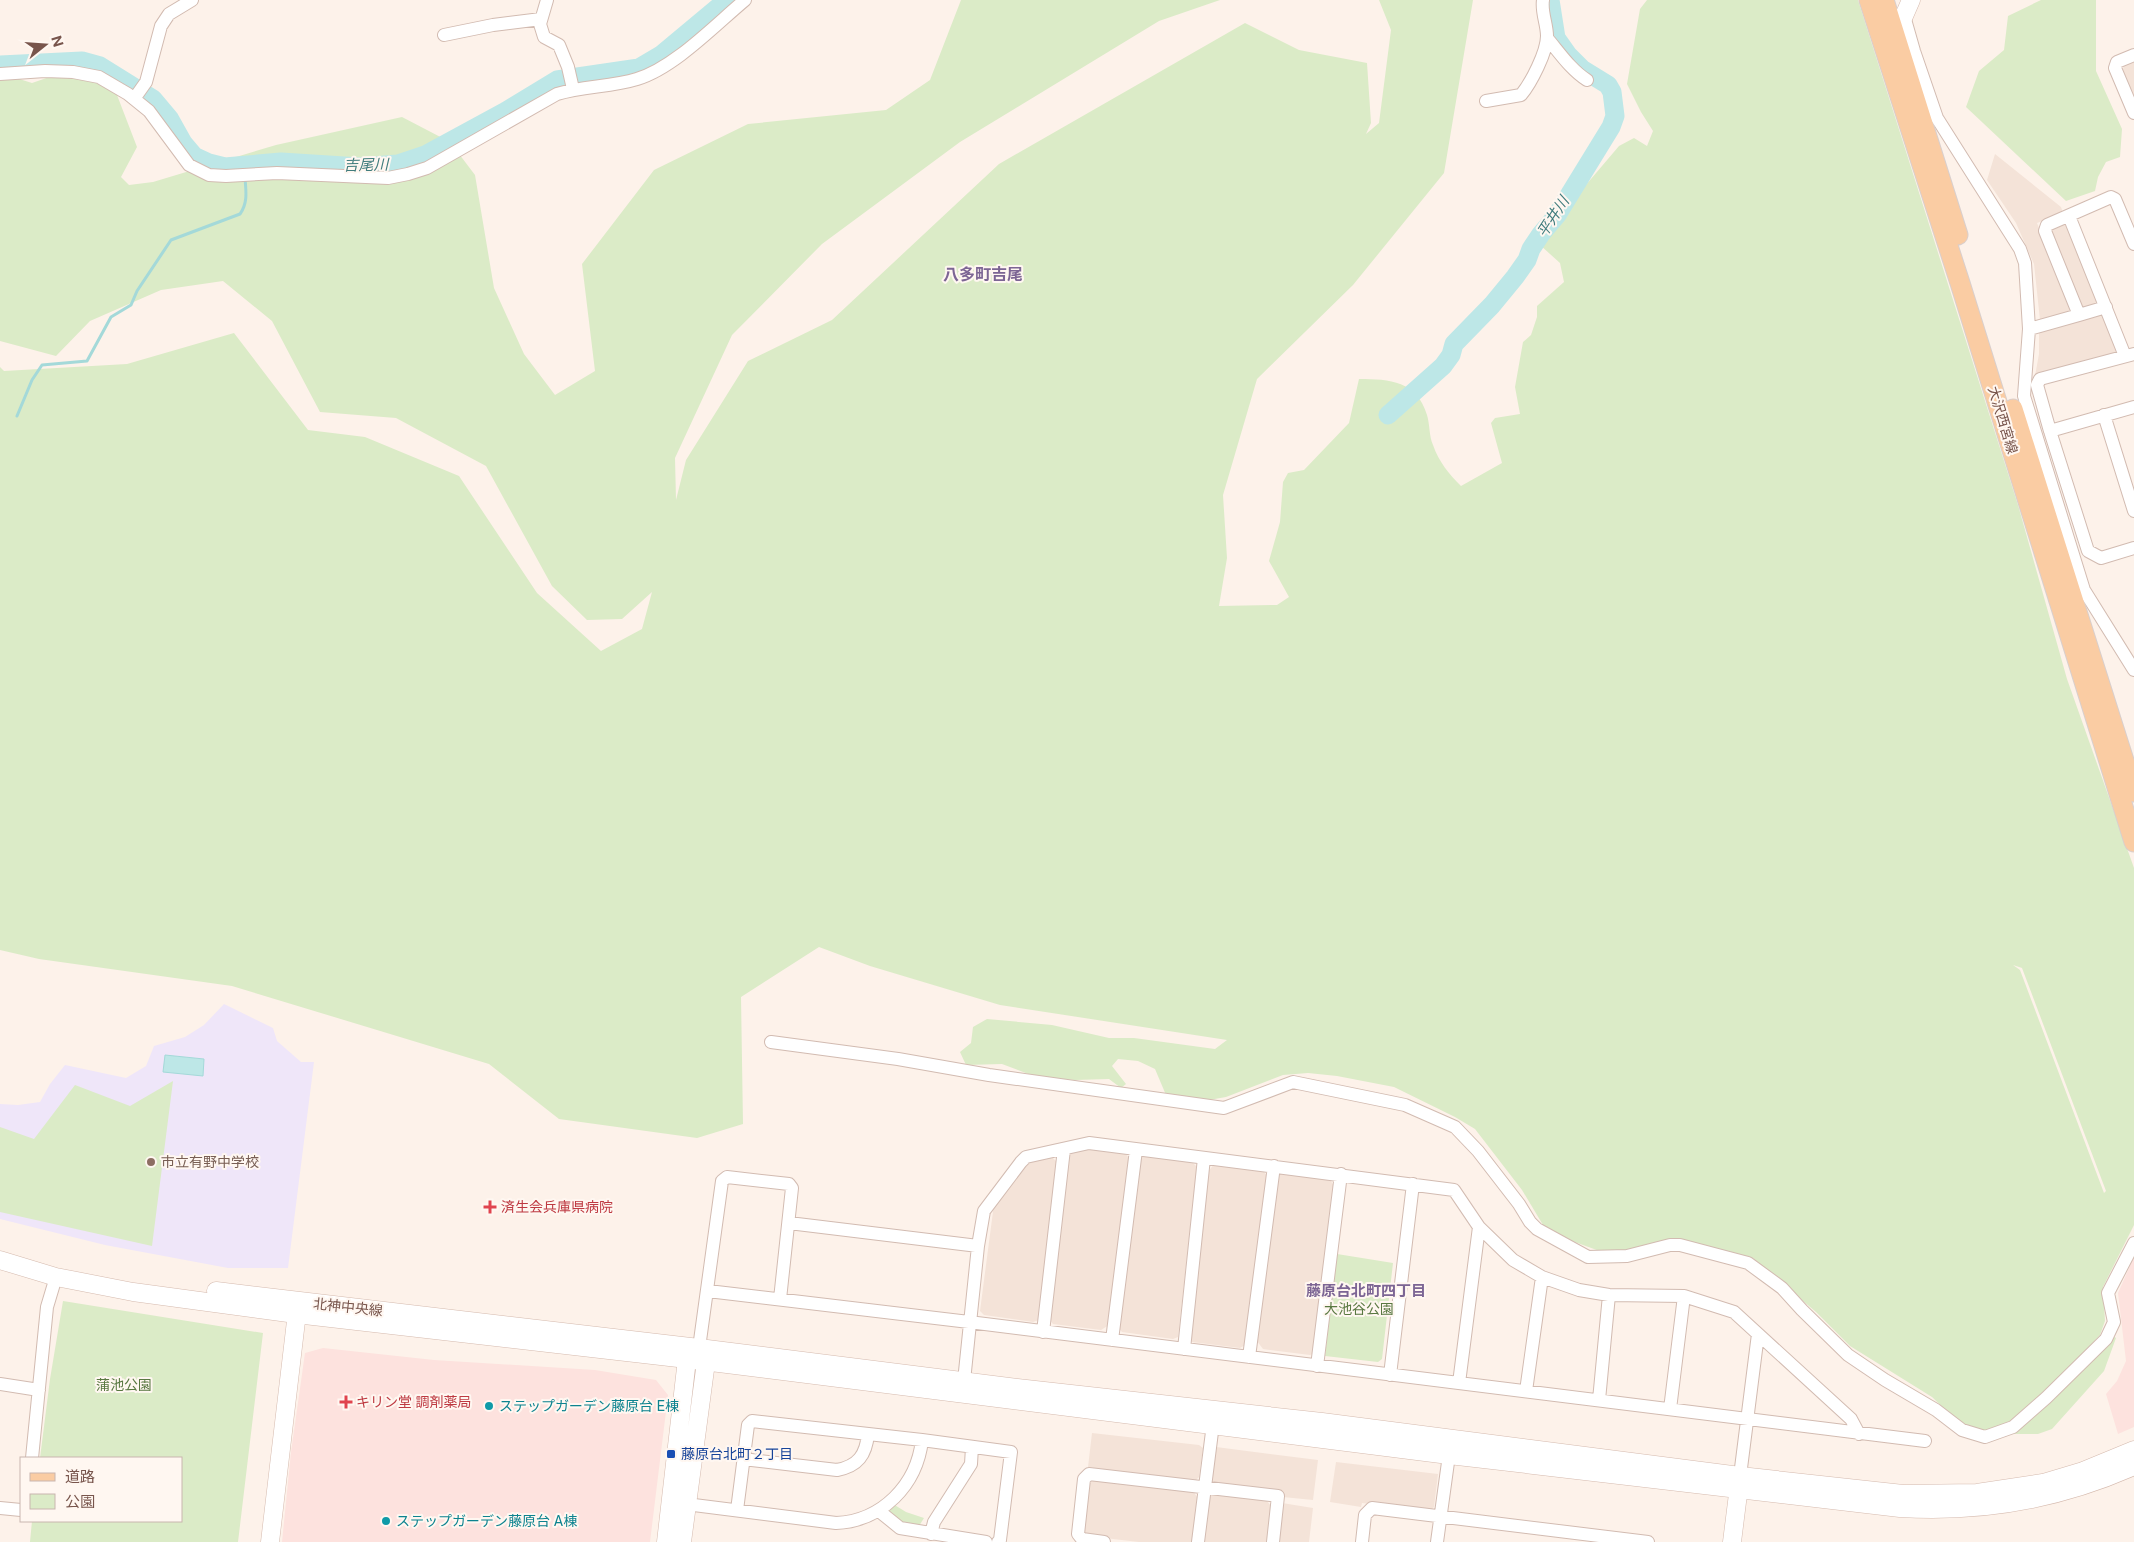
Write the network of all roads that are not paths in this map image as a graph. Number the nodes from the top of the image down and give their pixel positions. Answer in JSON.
{"nodes":[{"id":1,"x":192,"y":0,"type":"edge"},
{"id":2,"x":547,"y":0,"type":"edge"},
{"id":3,"x":745,"y":0,"type":"edge"},
{"id":4,"x":1543,"y":0,"type":"edge"},
{"id":5,"x":1869,"y":0,"type":"edge"},
{"id":6,"x":1884,"y":0,"type":"edge"},
{"id":7,"x":1908,"y":8,"type":"edge"},
{"id":8,"x":541,"y":19,"type":"junction"},
{"id":9,"x":1894,"y":32,"type":"junction"},
{"id":10,"x":444,"y":34,"type":"dead end"},
{"id":11,"x":1547,"y":38,"type":"junction"},
{"id":12,"x":2134,"y":54,"type":"edge"},
{"id":13,"x":0,"y":74,"type":"edge"},
{"id":14,"x":1587,"y":80,"type":"dead end"},
{"id":15,"x":574,"y":89,"type":"junction"},
{"id":16,"x":136,"y":97,"type":"junction"},
{"id":17,"x":1486,"y":101,"type":"dead end"},
{"id":18,"x":2134,"y":113,"type":"edge"},
{"id":19,"x":2069,"y":216,"type":"junction"},
{"id":20,"x":2134,"y":244,"type":"edge"},
{"id":21,"x":2106,"y":307,"type":"junction"},
{"id":22,"x":2079,"y":315,"type":"junction"},
{"id":23,"x":2029,"y":329,"type":"junction"},
{"id":24,"x":2130,"y":355,"type":"edge"},
{"id":25,"x":2134,"y":407,"type":"edge"},
{"id":26,"x":2104,"y":415,"type":"junction"},
{"id":27,"x":2050,"y":431,"type":"junction"},
{"id":28,"x":2134,"y":511,"type":"edge"},
{"id":29,"x":2134,"y":548,"type":"edge"},
{"id":30,"x":2134,"y":670,"type":"edge"},
{"id":31,"x":2130,"y":799,"type":"edge"},
{"id":32,"x":2134,"y":842,"type":"edge"},
{"id":33,"x":771,"y":1042,"type":"dead end"},
{"id":34,"x":1064,"y":1149,"type":"junction"},
{"id":35,"x":1136,"y":1150,"type":"junction"},
{"id":36,"x":1204,"y":1158,"type":"junction"},
{"id":37,"x":1274,"y":1166,"type":"junction"},
{"id":38,"x":1341,"y":1174,"type":"junction"},
{"id":39,"x":1412,"y":1184,"type":"junction"},
{"id":40,"x":789,"y":1223,"type":"junction"},
{"id":41,"x":1479,"y":1226,"type":"junction"},
{"id":42,"x":2134,"y":1242,"type":"edge"},
{"id":43,"x":978,"y":1246,"type":"junction"},
{"id":44,"x":0,"y":1249,"type":"edge"},
{"id":45,"x":0,"y":1260,"type":"edge"},
{"id":46,"x":56,"y":1277,"type":"junction"},
{"id":47,"x":1542,"y":1277,"type":"junction"},
{"id":48,"x":708,"y":1291,"type":"junction"},
{"id":49,"x":1609,"y":1295,"type":"junction"},
{"id":50,"x":1684,"y":1296,"type":"junction"},
{"id":51,"x":780,"y":1299,"type":"junction"},
{"id":52,"x":297,"y":1307,"type":"junction"},
{"id":53,"x":969,"y":1322,"type":"junction"},
{"id":54,"x":1043,"y":1332,"type":"junction"},
{"id":55,"x":1758,"y":1334,"type":"junction"},
{"id":56,"x":1112,"y":1340,"type":"junction"},
{"id":57,"x":1184,"y":1349,"type":"junction"},
{"id":58,"x":698,"y":1356,"type":"junction"},
{"id":59,"x":1249,"y":1356,"type":"junction"},
{"id":60,"x":1317,"y":1366,"type":"junction"},
{"id":61,"x":1390,"y":1375,"type":"junction"},
{"id":62,"x":964,"y":1381,"type":"junction"},
{"id":63,"x":1459,"y":1383,"type":"junction"},
{"id":64,"x":0,"y":1384,"type":"edge"},
{"id":65,"x":39,"y":1390,"type":"junction"},
{"id":66,"x":1526,"y":1390,"type":"junction"},
{"id":67,"x":1599,"y":1400,"type":"junction"},
{"id":68,"x":1670,"y":1409,"type":"junction"},
{"id":69,"x":1746,"y":1419,"type":"junction"},
{"id":70,"x":1213,"y":1424,"type":"junction"},
{"id":71,"x":868,"y":1434,"type":"junction"},
{"id":72,"x":1859,"y":1434,"type":"junction"},
{"id":73,"x":922,"y":1440,"type":"junction"},
{"id":74,"x":1925,"y":1440,"type":"dead end"},
{"id":75,"x":972,"y":1447,"type":"junction"},
{"id":76,"x":2134,"y":1450,"type":"edge"},
{"id":77,"x":1449,"y":1455,"type":"junction"},
{"id":78,"x":32,"y":1457,"type":"edge"},
{"id":79,"x":743,"y":1459,"type":"junction"},
{"id":80,"x":2134,"y":1466,"type":"edge"},
{"id":81,"x":1739,"y":1483,"type":"junction"},
{"id":82,"x":1205,"y":1487,"type":"junction"},
{"id":83,"x":686,"y":1504,"type":"junction"},
{"id":84,"x":0,"y":1508,"type":"edge"},
{"id":85,"x":20,"y":1510,"type":"edge"},
{"id":86,"x":737,"y":1510,"type":"junction"},
{"id":87,"x":879,"y":1511,"type":"junction"},
{"id":88,"x":1440,"y":1516,"type":"junction"},
{"id":89,"x":931,"y":1534,"type":"junction"},
{"id":90,"x":270,"y":1542,"type":"edge"},
{"id":91,"x":666,"y":1542,"type":"edge"},
{"id":92,"x":682,"y":1542,"type":"edge"},
{"id":93,"x":986,"y":1542,"type":"edge"},
{"id":94,"x":998,"y":1542,"type":"edge"},
{"id":95,"x":1104,"y":1542,"type":"edge"},
{"id":96,"x":1198,"y":1542,"type":"edge"},
{"id":97,"x":1272,"y":1542,"type":"edge"},
{"id":98,"x":1362,"y":1542,"type":"edge"},
{"id":99,"x":1437,"y":1542,"type":"edge"},
{"id":100,"x":1648,"y":1542,"type":"edge"},
{"id":101,"x":1732,"y":1542,"type":"edge"}],
"edges":[{"from":1,"to":16,"type":"street"},
{"from":2,"to":8,"type":"street"},
{"from":3,"to":15,"type":"street"},
{"from":4,"to":11,"type":"street"},
{"from":5,"to":31,"type":"main road","name":"大沢西宮線"},
{"from":6,"to":9,"type":"main road","name":"大沢西宮線"},
{"from":7,"to":9,"type":"street"},
{"from":7,"to":23,"type":"street"},
{"from":8,"to":10,"type":"street"},
{"from":8,"to":15,"type":"street"},
{"from":9,"to":31,"type":"main road","name":"大沢西宮線"},
{"from":11,"to":14,"type":"street"},
{"from":11,"to":17,"type":"street"},
{"from":12,"to":18,"type":"street"},
{"from":13,"to":16,"type":"street"},
{"from":15,"to":16,"type":"street"},
{"from":19,"to":20,"type":"street"},
{"from":19,"to":21,"type":"street"},
{"from":19,"to":22,"type":"street"},
{"from":21,"to":22,"type":"street"},
{"from":21,"to":24,"type":"street"},
{"from":22,"to":23,"type":"street"},
{"from":23,"to":30,"type":"street"},
{"from":24,"to":27,"type":"street"},
{"from":25,"to":26,"type":"street"},
{"from":26,"to":27,"type":"street"},
{"from":26,"to":28,"type":"street"},
{"from":27,"to":29,"type":"street"},
{"from":31,"to":32,"type":"main road","name":"大沢西宮線"},
{"from":33,"to":42,"type":"street"},
{"from":34,"to":35,"type":"street"},
{"from":34,"to":43,"type":"street"},
{"from":34,"to":54,"type":"street"},
{"from":35,"to":36,"type":"street"},
{"from":35,"to":56,"type":"street"},
{"from":36,"to":37,"type":"street"},
{"from":36,"to":57,"type":"street"},
{"from":37,"to":38,"type":"street"},
{"from":37,"to":59,"type":"street"},
{"from":38,"to":39,"type":"street"},
{"from":38,"to":60,"type":"street"},
{"from":39,"to":41,"type":"street"},
{"from":39,"to":61,"type":"street"},
{"from":40,"to":43,"type":"street"},
{"from":40,"to":48,"type":"street"},
{"from":40,"to":51,"type":"street"},
{"from":41,"to":47,"type":"street"},
{"from":41,"to":63,"type":"street"},
{"from":43,"to":53,"type":"street"},
{"from":44,"to":52,"type":"street","name":"北神中央線"},
{"from":45,"to":46,"type":"street","name":"北神中央線"},
{"from":46,"to":52,"type":"street","name":"北神中央線"},
{"from":46,"to":65,"type":"street"},
{"from":47,"to":49,"type":"street"},
{"from":47,"to":66,"type":"street"},
{"from":48,"to":51,"type":"street"},
{"from":48,"to":58,"type":"street"},
{"from":49,"to":50,"type":"street"},
{"from":49,"to":67,"type":"street"},
{"from":50,"to":55,"type":"street"},
{"from":50,"to":68,"type":"street"},
{"from":51,"to":53,"type":"street"},
{"from":52,"to":58,"type":"street","name":"北神中央線"},
{"from":52,"to":90,"type":"street"},
{"from":53,"to":54,"type":"street"},
{"from":53,"to":62,"type":"street"},
{"from":54,"to":56,"type":"street"},
{"from":55,"to":69,"type":"street"},
{"from":55,"to":72,"type":"street"},
{"from":56,"to":57,"type":"street"},
{"from":57,"to":59,"type":"street"},
{"from":58,"to":62,"type":"street"},
{"from":58,"to":70,"type":"street"},
{"from":58,"to":83,"type":"street"},
{"from":58,"to":91,"type":"street"},
{"from":59,"to":60,"type":"street"},
{"from":60,"to":61,"type":"street"},
{"from":61,"to":63,"type":"street"},
{"from":62,"to":81,"type":"street"},
{"from":63,"to":66,"type":"street"},
{"from":64,"to":65,"type":"street"},
{"from":65,"to":78,"type":"street"},
{"from":66,"to":67,"type":"street"},
{"from":67,"to":68,"type":"street"},
{"from":68,"to":69,"type":"street"},
{"from":69,"to":72,"type":"street"},
{"from":69,"to":81,"type":"street"},
{"from":70,"to":77,"type":"street"},
{"from":70,"to":82,"type":"street"},
{"from":71,"to":73,"type":"street"},
{"from":71,"to":79,"type":"street"},
{"from":71,"to":79,"type":"street"},
{"from":72,"to":74,"type":"street"},
{"from":73,"to":75,"type":"street"},
{"from":73,"to":87,"type":"street"},
{"from":75,"to":89,"type":"street"},
{"from":75,"to":94,"type":"street"},
{"from":76,"to":81,"type":"street"},
{"from":77,"to":81,"type":"street"},
{"from":77,"to":88,"type":"street"},
{"from":79,"to":86,"type":"street"},
{"from":80,"to":81,"type":"street"},
{"from":81,"to":101,"type":"street"},
{"from":82,"to":95,"type":"street"},
{"from":82,"to":96,"type":"street"},
{"from":82,"to":97,"type":"street"},
{"from":83,"to":86,"type":"street"},
{"from":83,"to":92,"type":"street"},
{"from":84,"to":85,"type":"street"},
{"from":86,"to":87,"type":"street"},
{"from":87,"to":89,"type":"street"},
{"from":88,"to":98,"type":"street"},
{"from":88,"to":99,"type":"street"},
{"from":88,"to":100,"type":"street"},
{"from":89,"to":93,"type":"street"}]}
